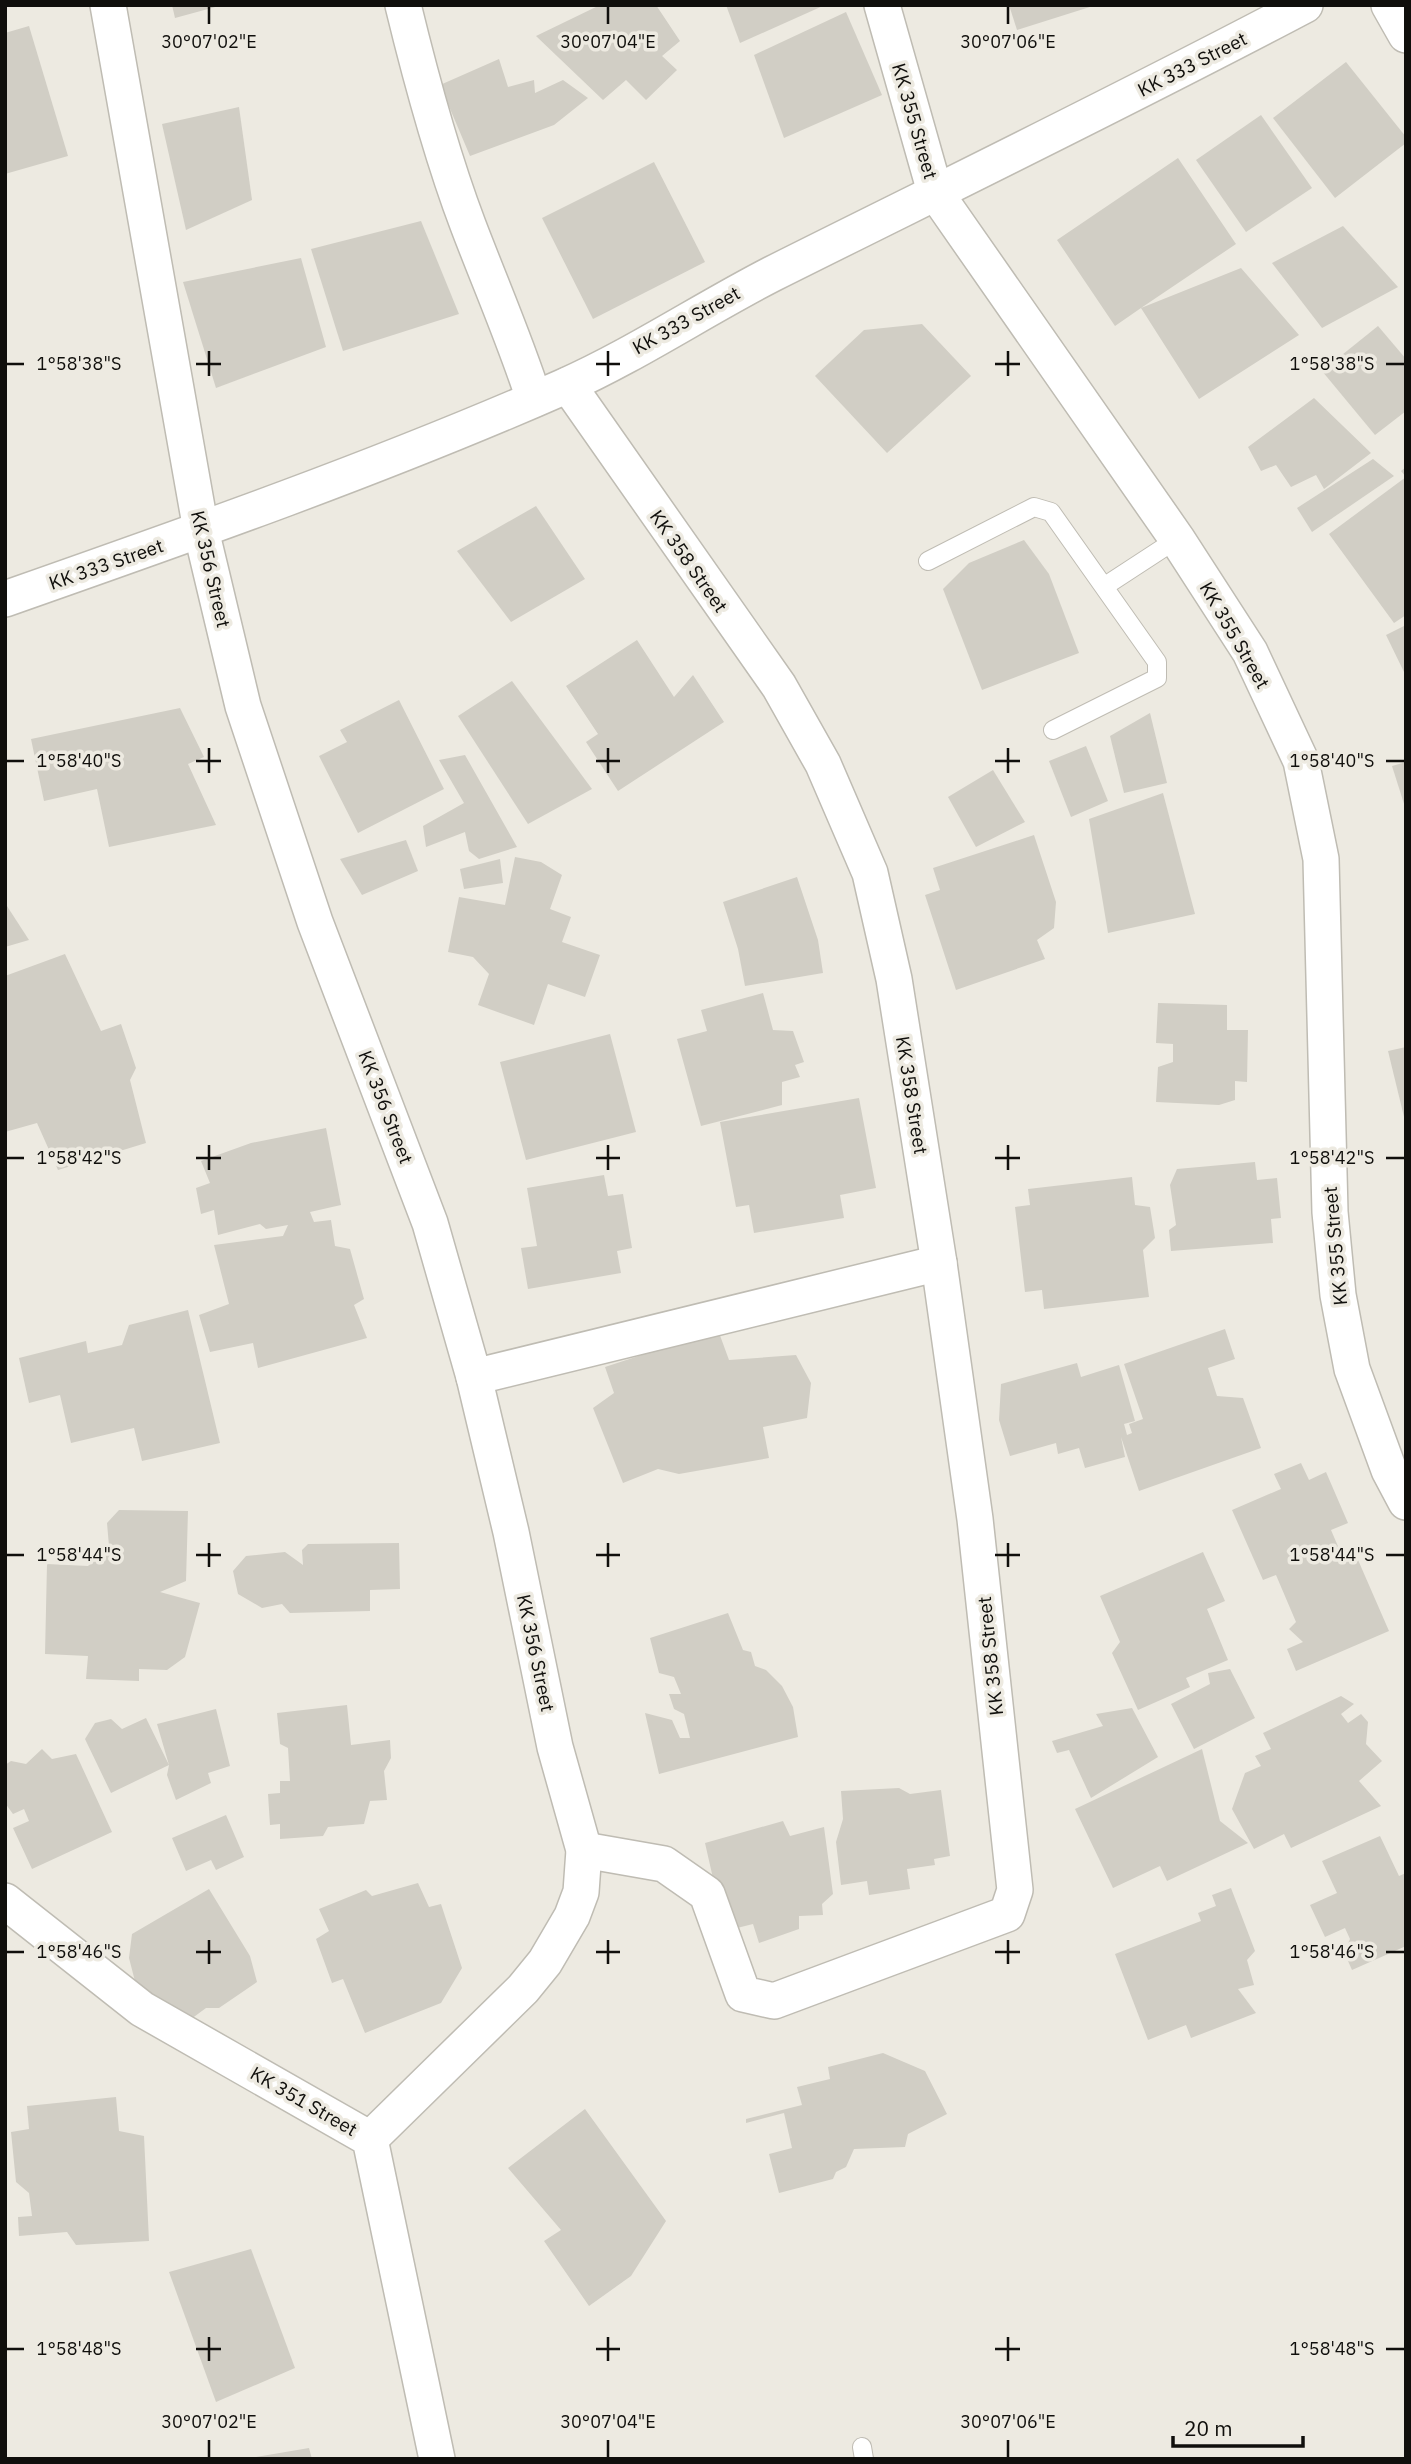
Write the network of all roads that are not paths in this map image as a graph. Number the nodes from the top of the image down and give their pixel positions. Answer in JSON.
{"nodes":[{"id":1,"x":108,"y":5,"type":"edge"},
{"id":2,"x":403,"y":5,"type":"edge"},
{"id":3,"x":882,"y":5,"type":"edge"},
{"id":4,"x":1305,"y":5,"type":"edge"},
{"id":5,"x":1389,"y":5,"type":"edge"},
{"id":6,"x":1406,"y":35,"type":"edge"},
{"id":7,"x":936,"y":192,"type":"junction"},
{"id":8,"x":568,"y":385,"type":"junction"},
{"id":9,"x":534,"y":399,"type":"junction"},
{"id":10,"x":201,"y":530,"type":"junction"},
{"id":11,"x":1177,"y":539,"type":"junction"},
{"id":12,"x":928,"y":561,"type":"dead end"},
{"id":13,"x":1105,"y":586,"type":"junction"},
{"id":14,"x":5,"y":599,"type":"edge"},
{"id":15,"x":1053,"y":730,"type":"dead end"},
{"id":16,"x":939,"y":1262,"type":"junction"},
{"id":17,"x":474,"y":1377,"type":"junction"},
{"id":18,"x":1406,"y":1502,"type":"edge"},
{"id":19,"x":584,"y":1850,"type":"junction"},
{"id":20,"x":5,"y":1901,"type":"edge"},
{"id":21,"x":370,"y":2139,"type":"junction"},
{"id":22,"x":437,"y":2459,"type":"edge"}],
"edges":[{"from":1,"to":10,"type":"street","name":"KK 356 Street"},
{"from":2,"to":9,"type":"street"},
{"from":3,"to":7,"type":"street","name":"KK 355 Street"},
{"from":4,"to":7,"type":"street","name":"KK 333 Street"},
{"from":5,"to":6,"type":"street"},
{"from":7,"to":8,"type":"street","name":"KK 333 Street"},
{"from":7,"to":11,"type":"street","name":"KK 355 Street"},
{"from":8,"to":9,"type":"street","name":"KK 333 Street"},
{"from":8,"to":16,"type":"street","name":"KK 358 Street"},
{"from":9,"to":10,"type":"street","name":"KK 333 Street"},
{"from":10,"to":14,"type":"street","name":"KK 333 Street"},
{"from":10,"to":17,"type":"street","name":"KK 356 Street"},
{"from":11,"to":13,"type":"lane"},
{"from":11,"to":18,"type":"street","name":"KK 355 Street"},
{"from":12,"to":13,"type":"lane"},
{"from":13,"to":15,"type":"lane"},
{"from":16,"to":17,"type":"street"},
{"from":16,"to":19,"type":"street","name":"KK 358 Street"},
{"from":17,"to":19,"type":"street","name":"KK 356 Street"},
{"from":19,"to":21,"type":"street","name":"KK 356 Street"},
{"from":20,"to":21,"type":"street","name":"KK 351 Street"},
{"from":21,"to":22,"type":"street","name":"KK 351 Street"}]}
